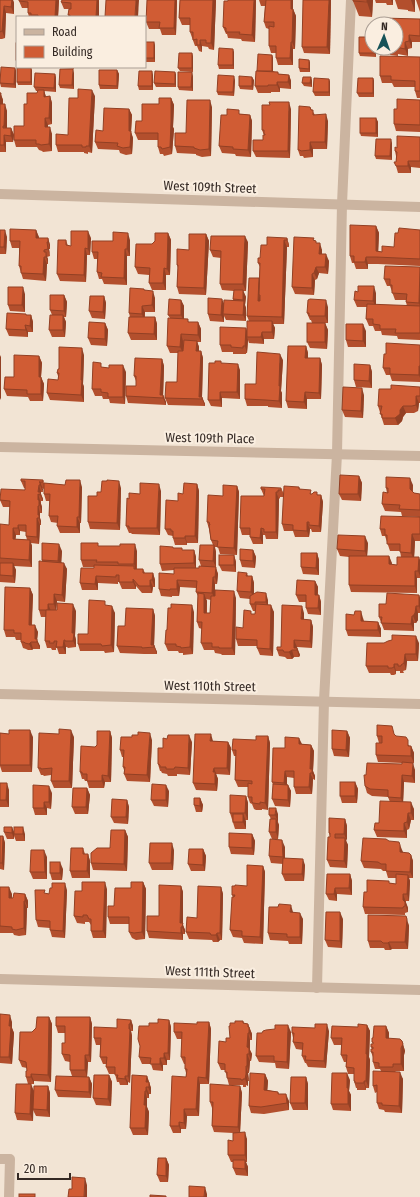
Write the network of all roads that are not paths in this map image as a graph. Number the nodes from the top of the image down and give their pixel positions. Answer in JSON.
{"nodes":[{"id":1,"x":351,"y":0,"type":"edge"},
{"id":2,"x":0,"y":194,"type":"edge"},
{"id":3,"x":342,"y":204,"type":"junction"},
{"id":4,"x":420,"y":207,"type":"edge"},
{"id":5,"x":0,"y":447,"type":"edge"},
{"id":6,"x":337,"y":454,"type":"junction"},
{"id":7,"x":420,"y":456,"type":"edge"},
{"id":8,"x":0,"y":694,"type":"edge"},
{"id":9,"x":324,"y":701,"type":"junction"},
{"id":10,"x":420,"y":704,"type":"edge"},
{"id":11,"x":0,"y":979,"type":"edge"},
{"id":12,"x":317,"y":988,"type":"junction"},
{"id":13,"x":420,"y":990,"type":"edge"},
{"id":14,"x":0,"y":1159,"type":"edge"},
{"id":15,"x":9,"y":1197,"type":"edge"}],
"edges":[{"from":1,"to":3,"type":"street"},
{"from":2,"to":3,"type":"street","name":"West 109th Street"},
{"from":3,"to":4,"type":"street","name":"West 109th Street"},
{"from":3,"to":6,"type":"street"},
{"from":5,"to":6,"type":"street","name":"West 109th Place"},
{"from":6,"to":7,"type":"street","name":"West 109th Place"},
{"from":6,"to":9,"type":"street"},
{"from":8,"to":9,"type":"street","name":"West 110th Street"},
{"from":9,"to":10,"type":"street","name":"West 110th Street"},
{"from":9,"to":12,"type":"street"},
{"from":11,"to":12,"type":"street","name":"West 111th Street"},
{"from":12,"to":13,"type":"street","name":"West 111th Street"},
{"from":14,"to":15,"type":"street"}]}
